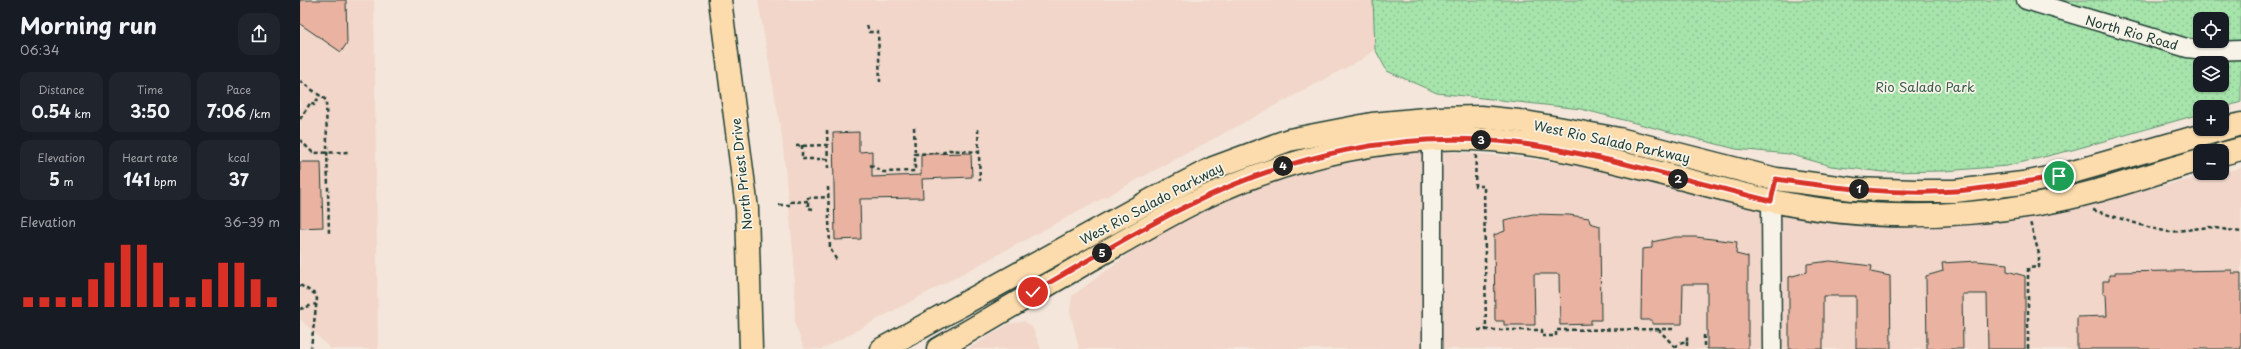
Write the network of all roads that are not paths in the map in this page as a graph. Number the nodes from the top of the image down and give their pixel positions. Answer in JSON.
{"nodes":[{"id":1,"x":720,"y":0,"type":"edge"},
{"id":2,"x":2026,"y":0,"type":"edge"},
{"id":3,"x":2241,"y":50,"type":"edge"},
{"id":4,"x":2241,"y":124,"type":"edge"},
{"id":5,"x":1432,"y":128,"type":"junction"},
{"id":6,"x":2241,"y":149,"type":"edge"},
{"id":7,"x":2229,"y":152,"type":"edge"},
{"id":8,"x":2193,"y":162,"type":"edge"},
{"id":9,"x":1776,"y":179,"type":"junction"},
{"id":10,"x":1771,"y":201,"type":"junction"},
{"id":11,"x":1023,"y":272,"type":"junction"},
{"id":12,"x":1033,"y":292,"type":"junction"},
{"id":13,"x":751,"y":349,"type":"edge"},
{"id":14,"x":882,"y":349,"type":"edge"},
{"id":15,"x":938,"y":349,"type":"edge"},
{"id":16,"x":1432,"y":349,"type":"edge"},
{"id":17,"x":1772,"y":349,"type":"edge"}],
"edges":[{"from":1,"to":13,"type":"main road","name":"North Priest Drive"},
{"from":2,"to":3,"type":"street","name":"North Rio Road"},
{"from":4,"to":9,"type":"main road","name":"West Rio Salado Parkway"},
{"from":5,"to":9,"type":"main road","name":"West Rio Salado Parkway"},
{"from":5,"to":10,"type":"main road","name":"West Rio Salado Parkway"},
{"from":5,"to":11,"type":"main road","name":"West Rio Salado Parkway"},
{"from":5,"to":12,"type":"main road","name":"West Rio Salado Parkway"},
{"from":5,"to":16,"type":"street"},
{"from":6,"to":7,"type":"main road"},
{"from":8,"to":10,"type":"main road","name":"West Rio Salado Parkway"},
{"from":9,"to":10,"type":"main road"},
{"from":10,"to":17,"type":"street"},
{"from":11,"to":12,"type":"street"},
{"from":11,"to":14,"type":"main road","name":"West Rio Salado Parkway"},
{"from":12,"to":15,"type":"main road","name":"West Rio Salado Parkway"}]}
